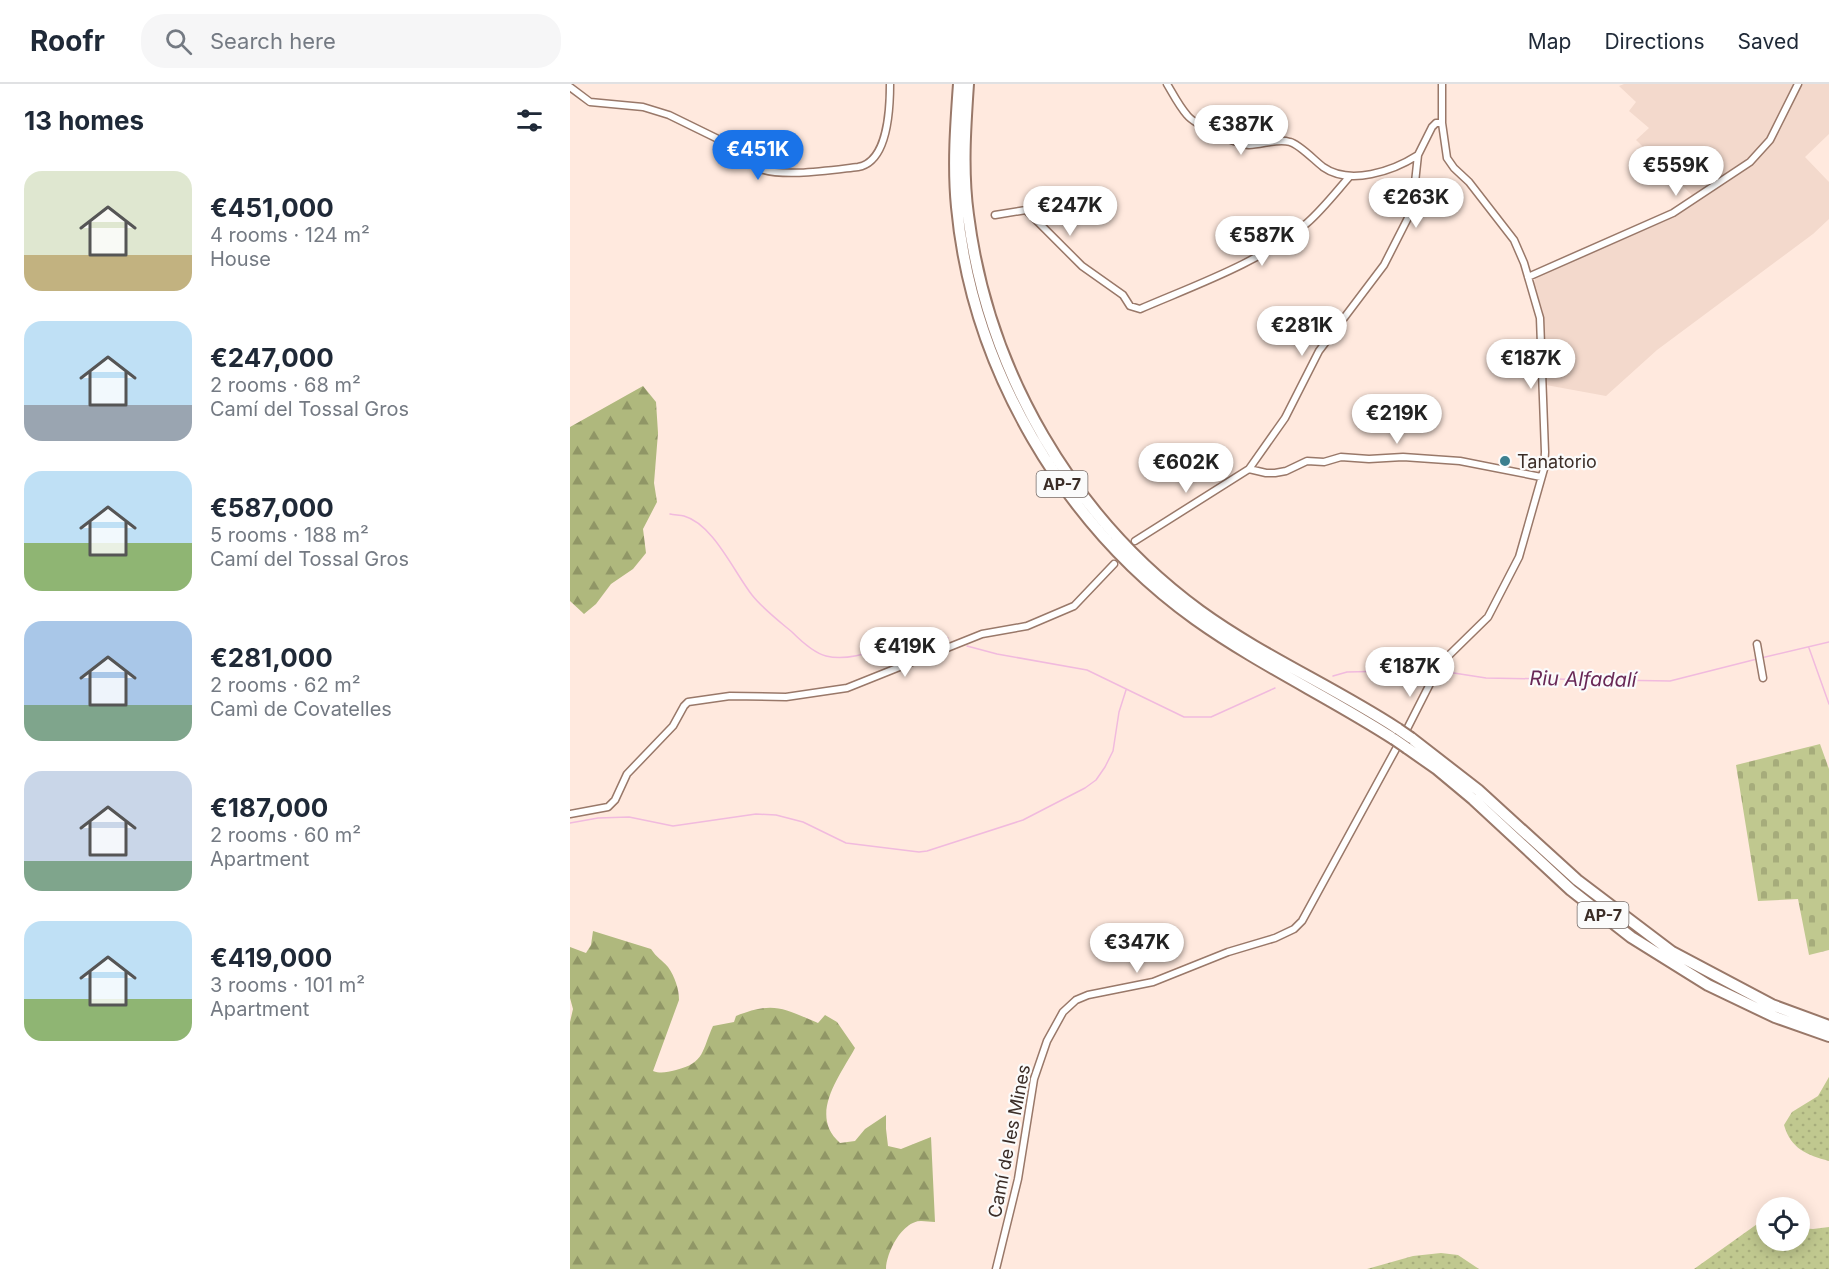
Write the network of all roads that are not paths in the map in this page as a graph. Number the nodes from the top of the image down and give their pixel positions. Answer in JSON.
{"nodes":[{"id":1,"x":890,"y":84,"type":"edge"},
{"id":2,"x":959,"y":84,"type":"edge"},
{"id":3,"x":968,"y":84,"type":"edge"},
{"id":4,"x":1167,"y":84,"type":"edge"},
{"id":5,"x":1442,"y":84,"type":"edge"},
{"id":6,"x":1798,"y":84,"type":"edge"},
{"id":7,"x":570,"y":87,"type":"edge"},
{"id":8,"x":1442,"y":123,"type":"junction"},
{"id":9,"x":1418,"y":155,"type":"junction"},
{"id":10,"x":1348,"y":176,"type":"junction"},
{"id":11,"x":995,"y":215,"type":"dead end"},
{"id":12,"x":1528,"y":277,"type":"junction"},
{"id":13,"x":1250,"y":469,"type":"junction"},
{"id":14,"x":1542,"y":477,"type":"junction"},
{"id":15,"x":1135,"y":541,"type":"dead end"},
{"id":16,"x":1114,"y":564,"type":"dead end"},
{"id":17,"x":1757,"y":646,"type":"dead end"},
{"id":18,"x":1763,"y":678,"type":"dead end"},
{"id":19,"x":1402,"y":738,"type":"junction"},
{"id":20,"x":570,"y":814,"type":"edge"},
{"id":21,"x":1829,"y":1026,"type":"edge"},
{"id":22,"x":1829,"y":1036,"type":"edge"},
{"id":23,"x":996,"y":1269,"type":"edge"}],
"edges":[{"from":1,"to":7,"type":"street"},
{"from":2,"to":19,"type":"highway","number":"AP-7"},
{"from":3,"to":19,"type":"highway","number":"AP-7"},
{"from":4,"to":10,"type":"street"},
{"from":5,"to":8,"type":"street","name":"Camí de les Mines"},
{"from":6,"to":12,"type":"street"},
{"from":8,"to":9,"type":"street"},
{"from":8,"to":12,"type":"street","name":"Camí de les Mines"},
{"from":9,"to":10,"type":"street"},
{"from":9,"to":13,"type":"street"},
{"from":10,"to":11,"type":"street"},
{"from":12,"to":14,"type":"street","name":"Camí de les Mines"},
{"from":13,"to":14,"type":"street"},
{"from":13,"to":15,"type":"street"},
{"from":14,"to":19,"type":"street","name":"Camí de les Mines"},
{"from":16,"to":20,"type":"street"},
{"from":17,"to":18,"type":"street"},
{"from":19,"to":21,"type":"highway","number":"AP-7"},
{"from":19,"to":22,"type":"highway","number":"AP-7"},
{"from":19,"to":23,"type":"street","name":"Camí de les Mines"}]}
